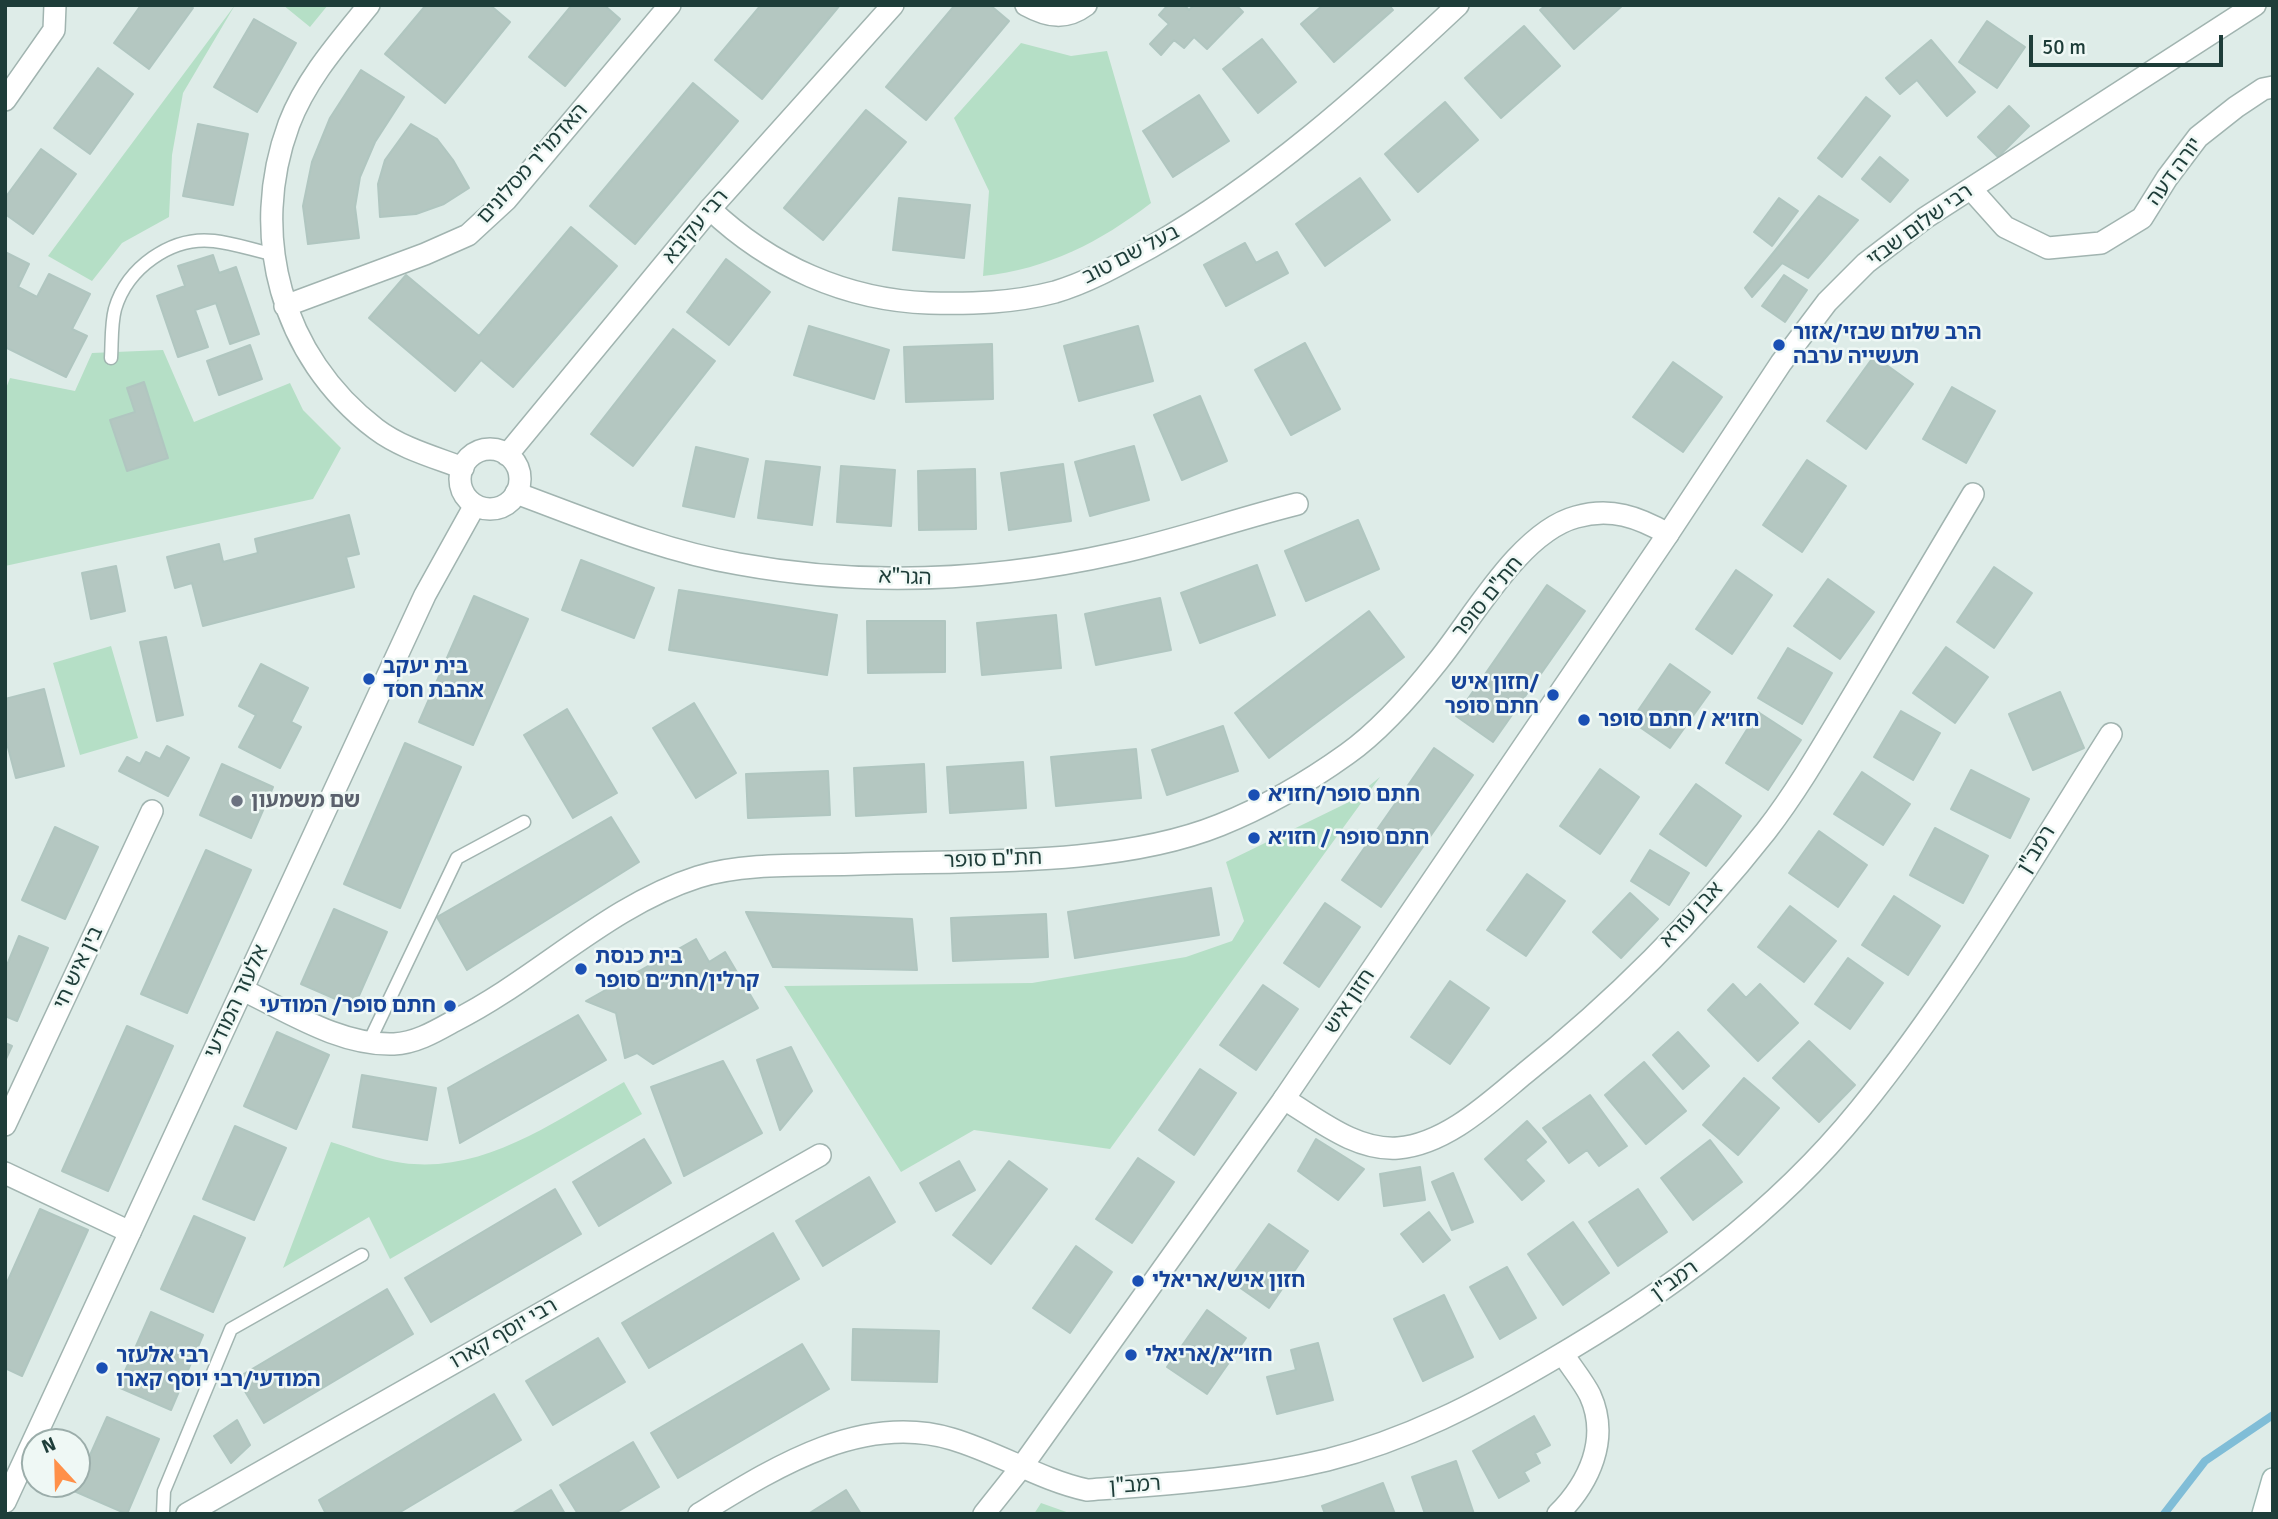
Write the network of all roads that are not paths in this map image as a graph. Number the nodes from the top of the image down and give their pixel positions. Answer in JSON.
{"nodes":[{"id":1,"x":55,"y":5,"type":"edge"},
{"id":2,"x":369,"y":5,"type":"edge"},
{"id":3,"x":670,"y":5,"type":"edge"},
{"id":4,"x":892,"y":5,"type":"edge"},
{"id":5,"x":1026,"y":5,"type":"edge"},
{"id":6,"x":1086,"y":5,"type":"edge"},
{"id":7,"x":1458,"y":5,"type":"edge"},
{"id":8,"x":2255,"y":5,"type":"edge"},
{"id":9,"x":2273,"y":87,"type":"edge"},
{"id":10,"x":5,"y":100,"type":"edge"},
{"id":11,"x":1971,"y":189,"type":"junction"},
{"id":12,"x":710,"y":209,"type":"junction"},
{"id":13,"x":272,"y":254,"type":"junction"},
{"id":14,"x":285,"y":306,"type":"junction"},
{"id":15,"x":111,"y":358,"type":"dead end"},
{"id":16,"x":507,"y":455,"type":"junction"},
{"id":17,"x":463,"y":468,"type":"junction"},
{"id":18,"x":516,"y":493,"type":"junction"},
{"id":19,"x":1973,"y":494,"type":"dead end"},
{"id":20,"x":1297,"y":503,"type":"dead end"},
{"id":21,"x":475,"y":505,"type":"junction"},
{"id":22,"x":1668,"y":534,"type":"junction"},
{"id":23,"x":2111,"y":734,"type":"dead end"},
{"id":24,"x":152,"y":811,"type":"dead end"},
{"id":25,"x":524,"y":822,"type":"dead end"},
{"id":26,"x":243,"y":990,"type":"junction"},
{"id":27,"x":369,"y":1042,"type":"junction"},
{"id":28,"x":1284,"y":1099,"type":"junction"},
{"id":29,"x":5,"y":1125,"type":"edge"},
{"id":30,"x":820,"y":1155,"type":"dead end"},
{"id":31,"x":5,"y":1173,"type":"edge"},
{"id":32,"x":130,"y":1232,"type":"junction"},
{"id":33,"x":362,"y":1255,"type":"dead end"},
{"id":34,"x":1563,"y":1354,"type":"junction"},
{"id":35,"x":1023,"y":1465,"type":"junction"},
{"id":36,"x":2273,"y":1479,"type":"edge"},
{"id":37,"x":5,"y":1502,"type":"edge"},
{"id":38,"x":163,"y":1514,"type":"edge"},
{"id":39,"x":187,"y":1514,"type":"edge"},
{"id":40,"x":699,"y":1514,"type":"edge"},
{"id":41,"x":984,"y":1514,"type":"edge"},
{"id":42,"x":1558,"y":1514,"type":"edge"},
{"id":43,"x":2263,"y":1514,"type":"edge"}],
"edges":[{"from":1,"to":10,"type":"street"},
{"from":2,"to":13,"type":"street"},
{"from":3,"to":14,"type":"street","name":"האדמו\"ר מסלונים"},
{"from":4,"to":12,"type":"street","name":"רבי עקיבא"},
{"from":5,"to":6,"type":"street"},
{"from":7,"to":12,"type":"street","name":"בעל שם טוב"},
{"from":8,"to":11,"type":"street","name":"רבי שלום שבזי"},
{"from":9,"to":11,"type":"street","name":"יורה דעה"},
{"from":11,"to":22,"type":"street","name":"רבי שלום שבזי"},
{"from":12,"to":16,"type":"street","name":"רבי עקיבא"},
{"from":13,"to":14,"type":"street"},
{"from":13,"to":15,"type":"lane"},
{"from":14,"to":17,"type":"street"},
{"from":16,"to":17,"type":"street"},
{"from":16,"to":18,"type":"street"},
{"from":17,"to":21,"type":"street"},
{"from":18,"to":20,"type":"street","name":"הגר\"א"},
{"from":18,"to":21,"type":"street"},
{"from":19,"to":28,"type":"street","name":"אבן עזרא"},
{"from":21,"to":26,"type":"street","name":"אלעזר המודעי"},
{"from":22,"to":27,"type":"street","name":"חת\"ם סופר"},
{"from":22,"to":28,"type":"street","name":"חזון איש"},
{"from":23,"to":34,"type":"street","name":"רמב\"ן"},
{"from":24,"to":29,"type":"street","name":"בין איש חי"},
{"from":25,"to":27,"type":"lane"},
{"from":26,"to":27,"type":"street","name":"חת\"ם סופר"},
{"from":26,"to":32,"type":"street","name":"אלעזר המודעי"},
{"from":28,"to":35,"type":"street","name":"חזון איש"},
{"from":30,"to":39,"type":"street","name":"רבי יוסף קארו"},
{"from":31,"to":32,"type":"street"},
{"from":32,"to":37,"type":"street","name":"אלעזר המודעי"},
{"from":33,"to":38,"type":"lane"},
{"from":34,"to":35,"type":"street","name":"רמב\"ן"},
{"from":34,"to":42,"type":"street"},
{"from":35,"to":40,"type":"street","name":"רמב\"ן"},
{"from":35,"to":41,"type":"street","name":"חזון איש"},
{"from":36,"to":43,"type":"street"}]}
